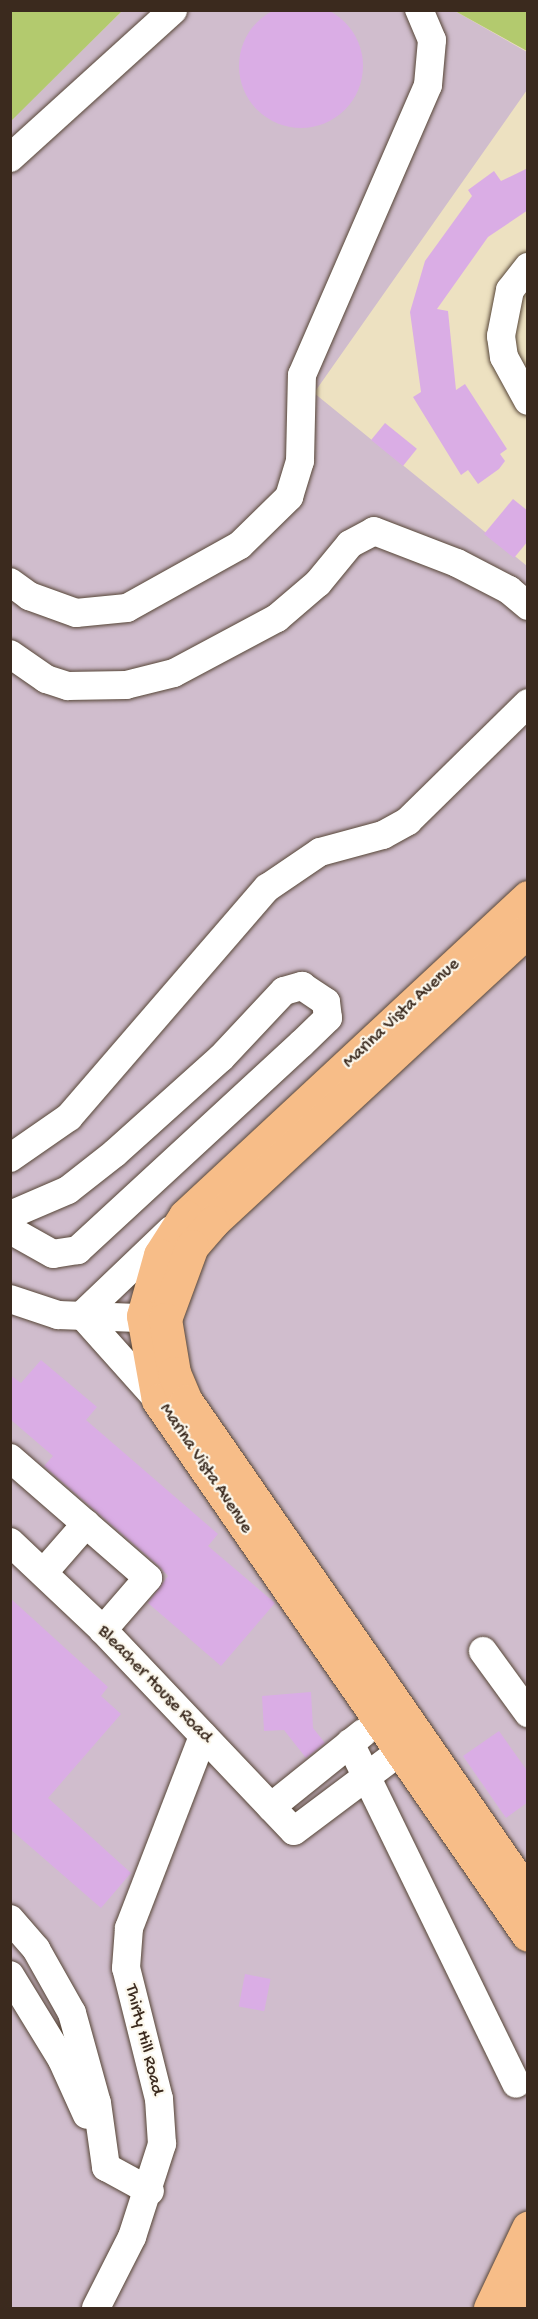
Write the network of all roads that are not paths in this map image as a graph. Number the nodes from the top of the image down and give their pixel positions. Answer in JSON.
{"nodes":[{"id":1,"x":173,"y":10,"type":"edge"},
{"id":2,"x":419,"y":10,"type":"edge"},
{"id":3,"x":10,"y":158,"type":"edge"},
{"id":4,"x":528,"y":267,"type":"edge"},
{"id":5,"x":528,"y":401,"type":"edge"},
{"id":6,"x":10,"y":582,"type":"edge"},
{"id":7,"x":528,"y":606,"type":"edge"},
{"id":8,"x":10,"y":654,"type":"edge"},
{"id":9,"x":528,"y":703,"type":"edge"},
{"id":10,"x":528,"y":897,"type":"edge"},
{"id":11,"x":528,"y":930,"type":"edge"},
{"id":12,"x":10,"y":1158,"type":"edge"},
{"id":13,"x":10,"y":1215,"type":"edge"},
{"id":14,"x":185,"y":1216,"type":"junction"},
{"id":15,"x":10,"y":1230,"type":"edge"},
{"id":16,"x":10,"y":1299,"type":"edge"},
{"id":17,"x":82,"y":1315,"type":"junction"},
{"id":18,"x":154,"y":1317,"type":"junction"},
{"id":19,"x":158,"y":1400,"type":"junction"},
{"id":20,"x":10,"y":1458,"type":"edge"},
{"id":21,"x":82,"y":1529,"type":"junction"},
{"id":22,"x":10,"y":1542,"type":"edge"},
{"id":23,"x":50,"y":1565,"type":"junction"},
{"id":24,"x":110,"y":1622,"type":"junction"},
{"id":25,"x":483,"y":1651,"type":"dead end"},
{"id":26,"x":528,"y":1713,"type":"edge"},
{"id":27,"x":389,"y":1714,"type":"junction"},
{"id":28,"x":203,"y":1736,"type":"junction"},
{"id":29,"x":350,"y":1743,"type":"junction"},
{"id":30,"x":410,"y":1744,"type":"junction"},
{"id":31,"x":367,"y":1776,"type":"junction"},
{"id":32,"x":271,"y":1807,"type":"junction"},
{"id":33,"x":528,"y":1895,"type":"edge"},
{"id":34,"x":10,"y":1919,"type":"edge"},
{"id":35,"x":528,"y":1935,"type":"edge"},
{"id":36,"x":10,"y":1975,"type":"edge"},
{"id":37,"x":516,"y":2084,"type":"dead end"},
{"id":38,"x":106,"y":2167,"type":"junction"},
{"id":39,"x":150,"y":2192,"type":"junction"},
{"id":40,"x":528,"y":2228,"type":"edge"},
{"id":41,"x":528,"y":2283,"type":"edge"},
{"id":42,"x":110,"y":2295,"type":"edge"},
{"id":43,"x":96,"y":2308,"type":"edge"},
{"id":44,"x":490,"y":2308,"type":"edge"},
{"id":45,"x":516,"y":2308,"type":"edge"}],
"edges":[{"from":1,"to":3,"type":"street"},
{"from":2,"to":6,"type":"street"},
{"from":4,"to":5,"type":"street"},
{"from":7,"to":8,"type":"street"},
{"from":9,"to":12,"type":"street"},
{"from":10,"to":14,"type":"main road","name":"Marina Vista Avenue"},
{"from":11,"to":18,"type":"main road","name":"Marina Vista Avenue"},
{"from":13,"to":15,"type":"street"},
{"from":14,"to":17,"type":"street"},
{"from":14,"to":18,"type":"main road","name":"Marina Vista Avenue"},
{"from":16,"to":17,"type":"street"},
{"from":17,"to":18,"type":"street"},
{"from":17,"to":19,"type":"street"},
{"from":18,"to":19,"type":"main road","name":"Marina Vista Avenue"},
{"from":18,"to":27,"type":"main road","name":"Marina Vista Avenue"},
{"from":19,"to":27,"type":"main road","name":"Marina Vista Avenue"},
{"from":20,"to":21,"type":"street"},
{"from":21,"to":23,"type":"street"},
{"from":21,"to":24,"type":"street"},
{"from":22,"to":23,"type":"street","name":"Bleacher House Road"},
{"from":23,"to":24,"type":"street","name":"Bleacher House Road"},
{"from":24,"to":28,"type":"street","name":"Bleacher House Road"},
{"from":25,"to":26,"type":"street"},
{"from":27,"to":29,"type":"street"},
{"from":27,"to":30,"type":"main road","name":"Marina Vista Avenue"},
{"from":28,"to":32,"type":"street","name":"Bleacher House Road"},
{"from":28,"to":39,"type":"street","name":"Thirty Hill Road"},
{"from":29,"to":31,"type":"street"},
{"from":29,"to":32,"type":"street"},
{"from":30,"to":31,"type":"street"},
{"from":30,"to":33,"type":"main road","name":"Marina Vista Avenue"},
{"from":30,"to":35,"type":"main road","name":"Marina Vista Avenue"},
{"from":31,"to":32,"type":"street","name":"Bleacher House Road"},
{"from":31,"to":37,"type":"street"},
{"from":34,"to":38,"type":"street"},
{"from":36,"to":38,"type":"street"},
{"from":38,"to":39,"type":"street"},
{"from":39,"to":42,"type":"street","name":"Thirty Hill Road"},
{"from":40,"to":44,"type":"main road"},
{"from":41,"to":45,"type":"main road"},
{"from":42,"to":43,"type":"street","name":"Thirty Hill Road"}]}
